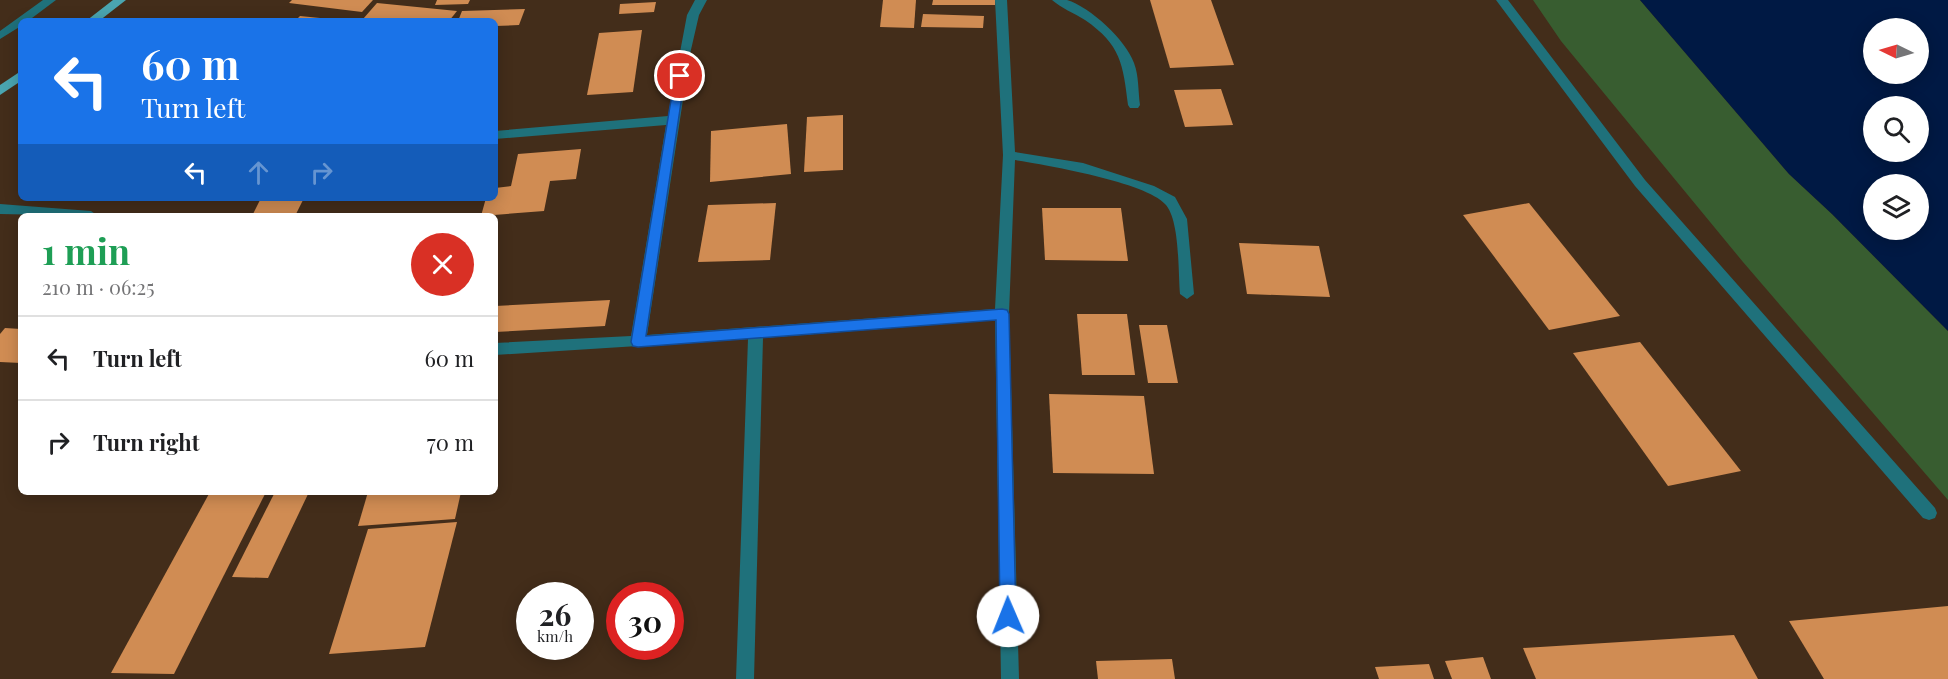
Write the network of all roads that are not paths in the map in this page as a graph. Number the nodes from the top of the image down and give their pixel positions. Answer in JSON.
{"nodes":[{"id":1,"x":50,"y":0,"type":"edge"},
{"id":2,"x":120,"y":0,"type":"edge"},
{"id":3,"x":701,"y":0,"type":"edge"},
{"id":4,"x":1001,"y":0,"type":"edge"},
{"id":5,"x":1058,"y":0,"type":"edge"},
{"id":6,"x":1502,"y":0,"type":"edge"},
{"id":7,"x":25,"y":18,"type":"edge"},
{"id":8,"x":96,"y":18,"type":"edge"},
{"id":9,"x":18,"y":23,"type":"edge"},
{"id":10,"x":0,"y":36,"type":"edge"},
{"id":11,"x":18,"y":77,"type":"edge"},
{"id":12,"x":0,"y":91,"type":"edge"},
{"id":13,"x":1134,"y":105,"type":"dead end"},
{"id":14,"x":672,"y":120,"type":"junction"},
{"id":15,"x":498,"y":135,"type":"edge"},
{"id":16,"x":1009,"y":155,"type":"junction"},
{"id":17,"x":0,"y":209,"type":"edge"},
{"id":18,"x":52,"y":213,"type":"edge"},
{"id":19,"x":1187,"y":294,"type":"dead end"},
{"id":20,"x":1002,"y":314,"type":"junction"},
{"id":21,"x":756,"y":333,"type":"junction"},
{"id":22,"x":638,"y":342,"type":"junction"},
{"id":23,"x":498,"y":349,"type":"edge"},
{"id":24,"x":1929,"y":513,"type":"dead end"},
{"id":25,"x":745,"y":679,"type":"edge"},
{"id":26,"x":1010,"y":679,"type":"edge"}],
"edges":[{"from":1,"to":7,"type":"street"},
{"from":2,"to":8,"type":"main road"},
{"from":3,"to":14,"type":"street"},
{"from":4,"to":16,"type":"street"},
{"from":5,"to":13,"type":"street"},
{"from":6,"to":24,"type":"street"},
{"from":9,"to":10,"type":"street"},
{"from":11,"to":12,"type":"main road"},
{"from":14,"to":15,"type":"street"},
{"from":14,"to":22,"type":"street"},
{"from":16,"to":19,"type":"street"},
{"from":16,"to":20,"type":"street"},
{"from":17,"to":18,"type":"street"},
{"from":20,"to":21,"type":"street"},
{"from":20,"to":26,"type":"street"},
{"from":21,"to":22,"type":"street"},
{"from":21,"to":25,"type":"street"},
{"from":22,"to":23,"type":"street"}]}
